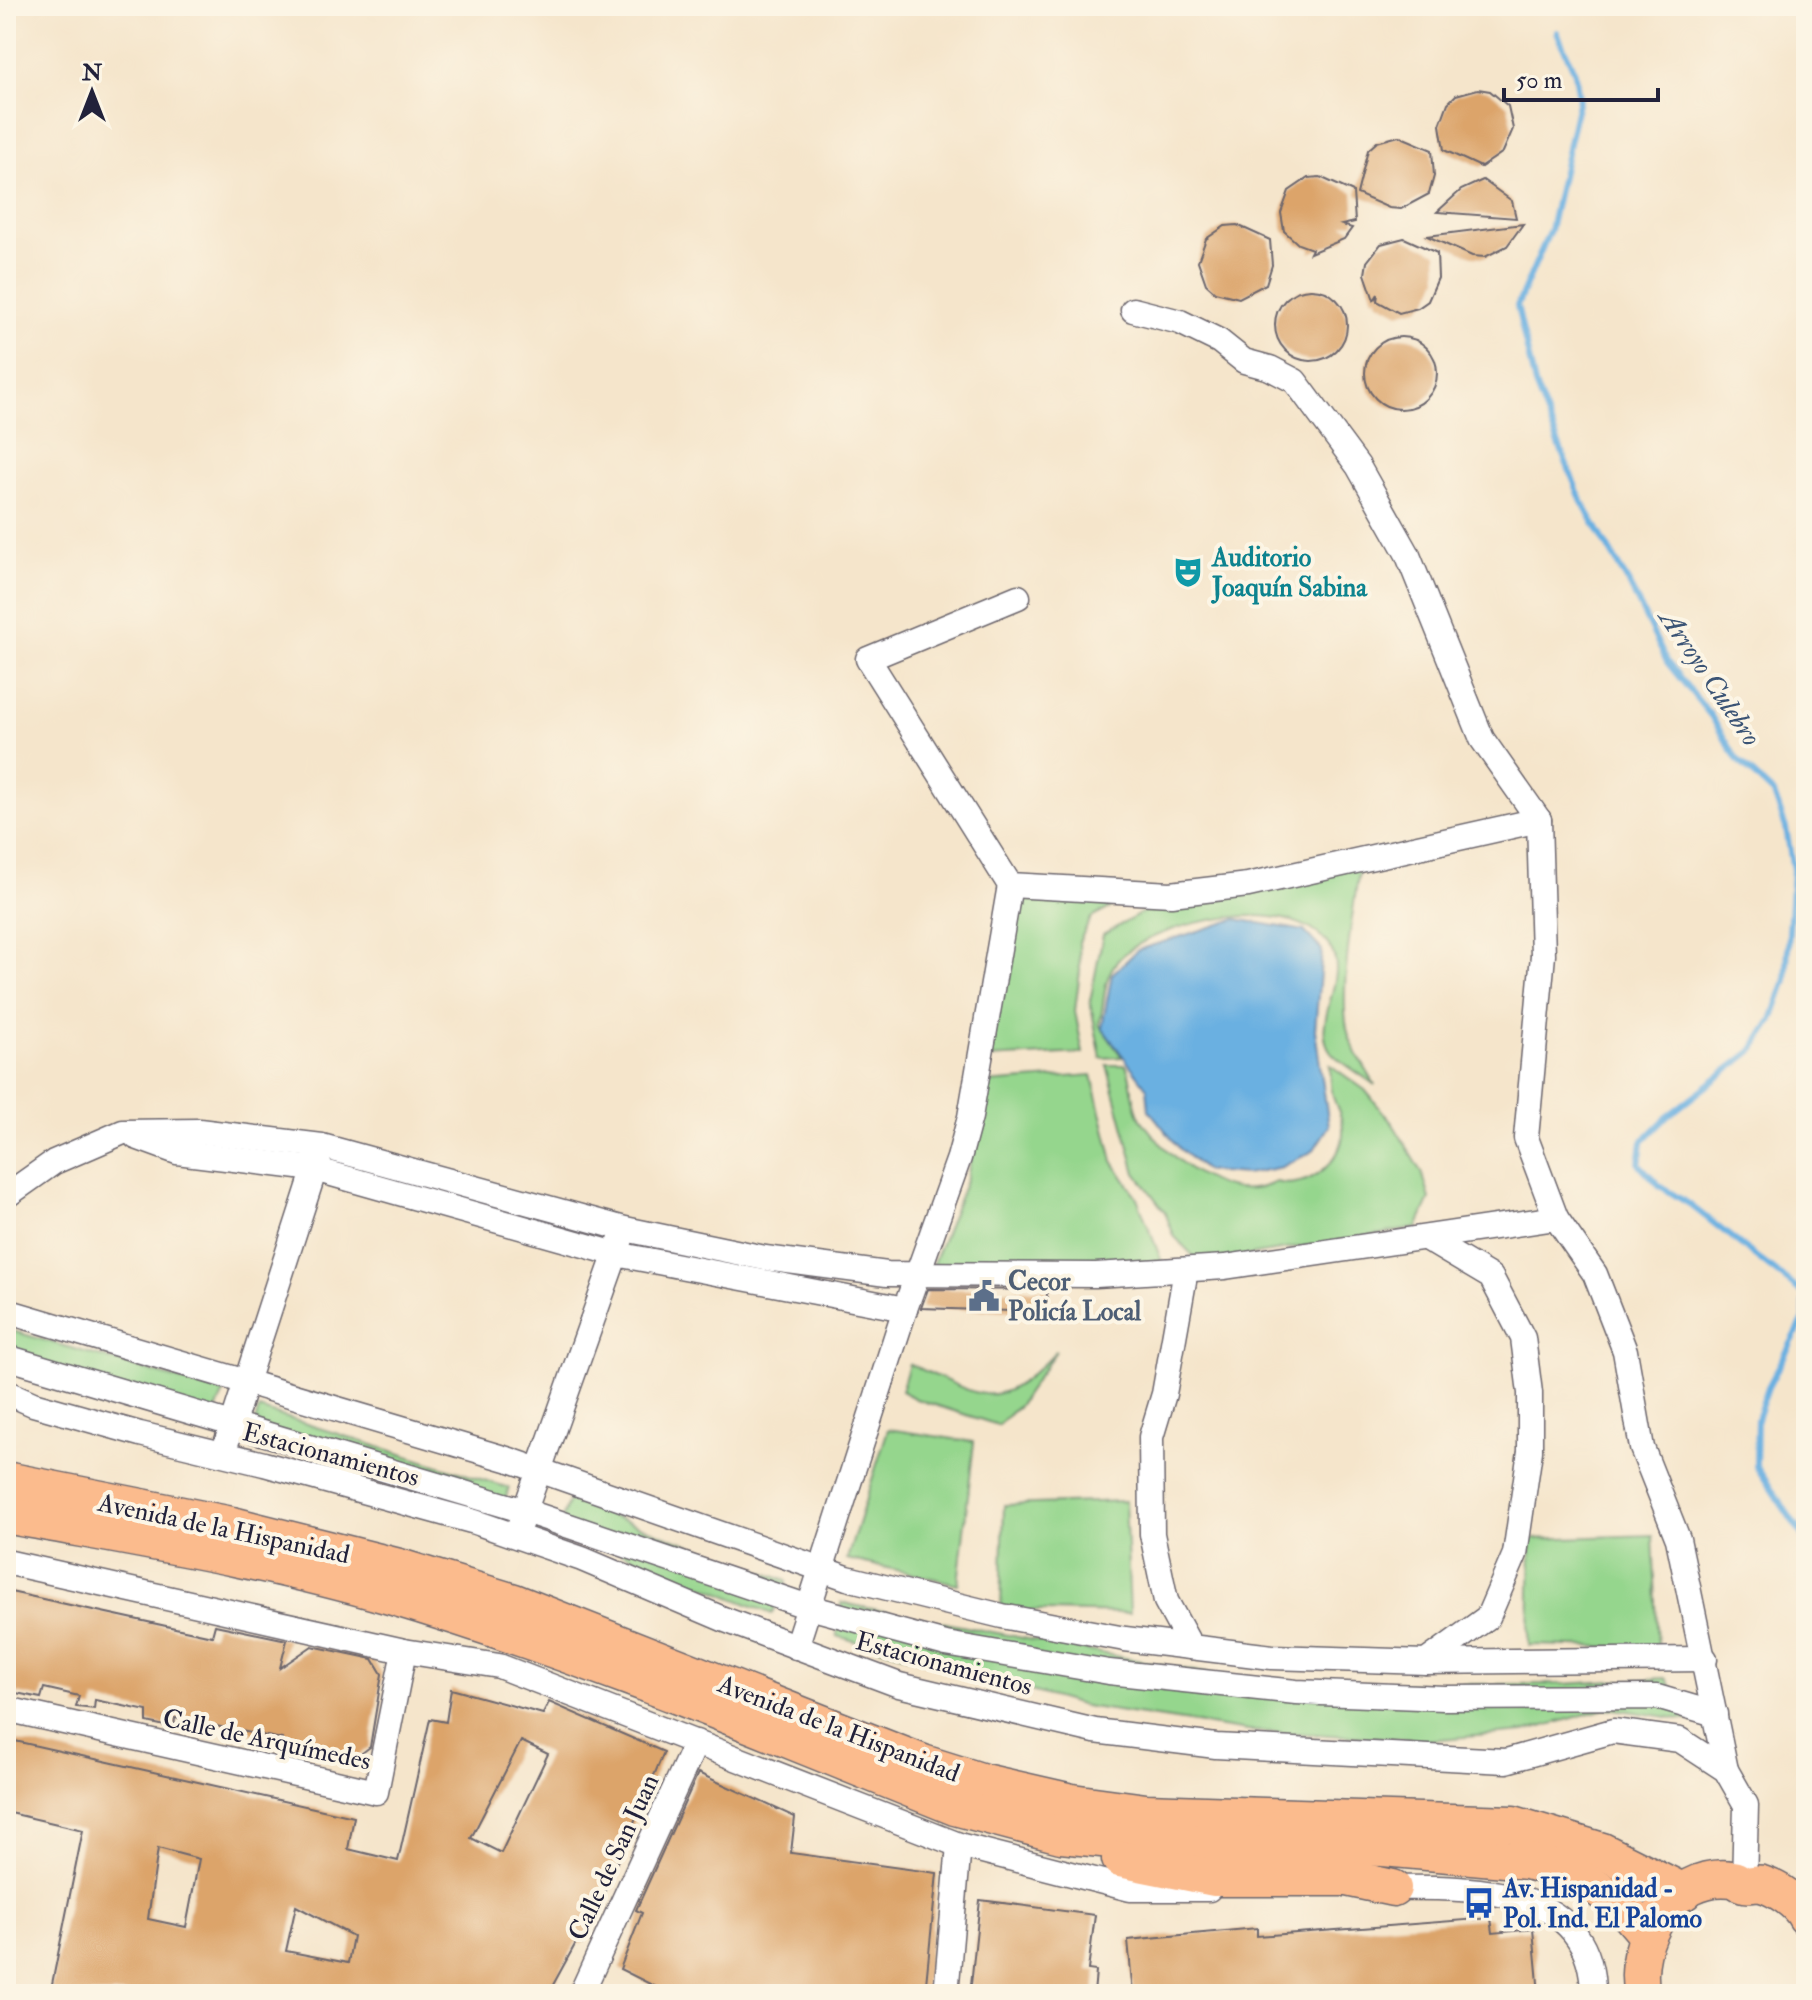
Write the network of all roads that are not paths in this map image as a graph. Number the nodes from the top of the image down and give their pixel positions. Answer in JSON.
{"nodes":[{"id":1,"x":1133,"y":310,"type":"dead end"},
{"id":2,"x":1018,"y":597,"type":"dead end"},
{"id":3,"x":1539,"y":820,"type":"junction"},
{"id":4,"x":1010,"y":885,"type":"junction"},
{"id":5,"x":318,"y":1158,"type":"junction"},
{"id":6,"x":6,"y":1196,"type":"edge"},
{"id":7,"x":1556,"y":1218,"type":"junction"},
{"id":8,"x":625,"y":1229,"type":"junction"},
{"id":9,"x":1427,"y":1239,"type":"junction"},
{"id":10,"x":616,"y":1254,"type":"junction"},
{"id":11,"x":1186,"y":1270,"type":"junction"},
{"id":12,"x":919,"y":1274,"type":"junction"},
{"id":13,"x":905,"y":1309,"type":"junction"},
{"id":14,"x":6,"y":1311,"type":"edge"},
{"id":15,"x":6,"y":1357,"type":"edge"},
{"id":16,"x":246,"y":1382,"type":"junction"},
{"id":17,"x":6,"y":1392,"type":"edge"},
{"id":18,"x":232,"y":1426,"type":"junction"},
{"id":19,"x":223,"y":1454,"type":"junction"},
{"id":20,"x":539,"y":1470,"type":"junction"},
{"id":21,"x":6,"y":1480,"type":"edge"},
{"id":22,"x":525,"y":1511,"type":"junction"},
{"id":23,"x":6,"y":1515,"type":"edge"},
{"id":24,"x":516,"y":1536,"type":"junction"},
{"id":25,"x":6,"y":1562,"type":"edge"},
{"id":26,"x":822,"y":1569,"type":"junction"},
{"id":27,"x":809,"y":1607,"type":"junction"},
{"id":28,"x":796,"y":1647,"type":"junction"},
{"id":29,"x":1191,"y":1647,"type":"junction"},
{"id":30,"x":404,"y":1651,"type":"junction"},
{"id":31,"x":1705,"y":1659,"type":"junction"},
{"id":32,"x":1426,"y":1662,"type":"junction"},
{"id":33,"x":6,"y":1709,"type":"edge"},
{"id":34,"x":1715,"y":1714,"type":"junction"},
{"id":35,"x":696,"y":1742,"type":"junction"},
{"id":36,"x":1726,"y":1770,"type":"junction"},
{"id":37,"x":1009,"y":1822,"type":"junction"},
{"id":38,"x":959,"y":1845,"type":"junction"},
{"id":39,"x":1744,"y":1885,"type":"junction"},
{"id":40,"x":1393,"y":1888,"type":"junction"},
{"id":41,"x":1684,"y":1892,"type":"junction"},
{"id":42,"x":1805,"y":1913,"type":"edge"},
{"id":43,"x":1647,"y":1935,"type":"junction"},
{"id":44,"x":581,"y":1994,"type":"edge"},
{"id":45,"x":946,"y":1994,"type":"edge"},
{"id":46,"x":1593,"y":1994,"type":"edge"},
{"id":47,"x":1642,"y":1994,"type":"edge"}],
"edges":[{"from":1,"to":3,"type":"street"},
{"from":2,"to":4,"type":"street"},
{"from":3,"to":4,"type":"street"},
{"from":3,"to":7,"type":"street"},
{"from":4,"to":12,"type":"street"},
{"from":5,"to":6,"type":"street"},
{"from":5,"to":8,"type":"street"},
{"from":5,"to":10,"type":"street"},
{"from":5,"to":16,"type":"street"},
{"from":7,"to":9,"type":"street"},
{"from":7,"to":31,"type":"street"},
{"from":8,"to":10,"type":"street"},
{"from":8,"to":12,"type":"street"},
{"from":9,"to":11,"type":"street"},
{"from":9,"to":32,"type":"street"},
{"from":10,"to":13,"type":"street"},
{"from":10,"to":20,"type":"street"},
{"from":11,"to":12,"type":"street"},
{"from":11,"to":29,"type":"street"},
{"from":12,"to":13,"type":"street"},
{"from":13,"to":26,"type":"street"},
{"from":14,"to":16,"type":"street"},
{"from":15,"to":18,"type":"street"},
{"from":16,"to":18,"type":"street"},
{"from":16,"to":20,"type":"street"},
{"from":17,"to":19,"type":"street","name":"Estacionamientos"},
{"from":18,"to":19,"type":"street"},
{"from":18,"to":22,"type":"street"},
{"from":19,"to":24,"type":"street","name":"Estacionamientos"},
{"from":20,"to":22,"type":"street"},
{"from":20,"to":26,"type":"street"},
{"from":21,"to":41,"type":"main road","name":"Avenida de la Hispanidad"},
{"from":22,"to":24,"type":"street"},
{"from":22,"to":27,"type":"street"},
{"from":23,"to":37,"type":"main road","name":"Avenida de la Hispanidad"},
{"from":24,"to":28,"type":"street","name":"Estacionamientos"},
{"from":25,"to":30,"type":"street"},
{"from":26,"to":27,"type":"street"},
{"from":26,"to":29,"type":"street"},
{"from":27,"to":28,"type":"street"},
{"from":27,"to":34,"type":"street"},
{"from":28,"to":36,"type":"street","name":"Estacionamientos"},
{"from":29,"to":32,"type":"street"},
{"from":30,"to":33,"type":"street","name":"Calle de Arquímedes"},
{"from":30,"to":35,"type":"street"},
{"from":31,"to":32,"type":"street"},
{"from":31,"to":34,"type":"street"},
{"from":34,"to":36,"type":"street"},
{"from":35,"to":38,"type":"street"},
{"from":35,"to":44,"type":"street","name":"Calle de San Juan"},
{"from":36,"to":39,"type":"street","name":"Estacionamientos"},
{"from":37,"to":40,"type":"main road"},
{"from":37,"to":43,"type":"main road","name":"Avenida de la Hispanidad"},
{"from":38,"to":40,"type":"street"},
{"from":38,"to":45,"type":"street"},
{"from":39,"to":41,"type":"main road"},
{"from":39,"to":42,"type":"main road"},
{"from":40,"to":46,"type":"street"},
{"from":41,"to":43,"type":"main road"},
{"from":43,"to":47,"type":"main road"}]}
